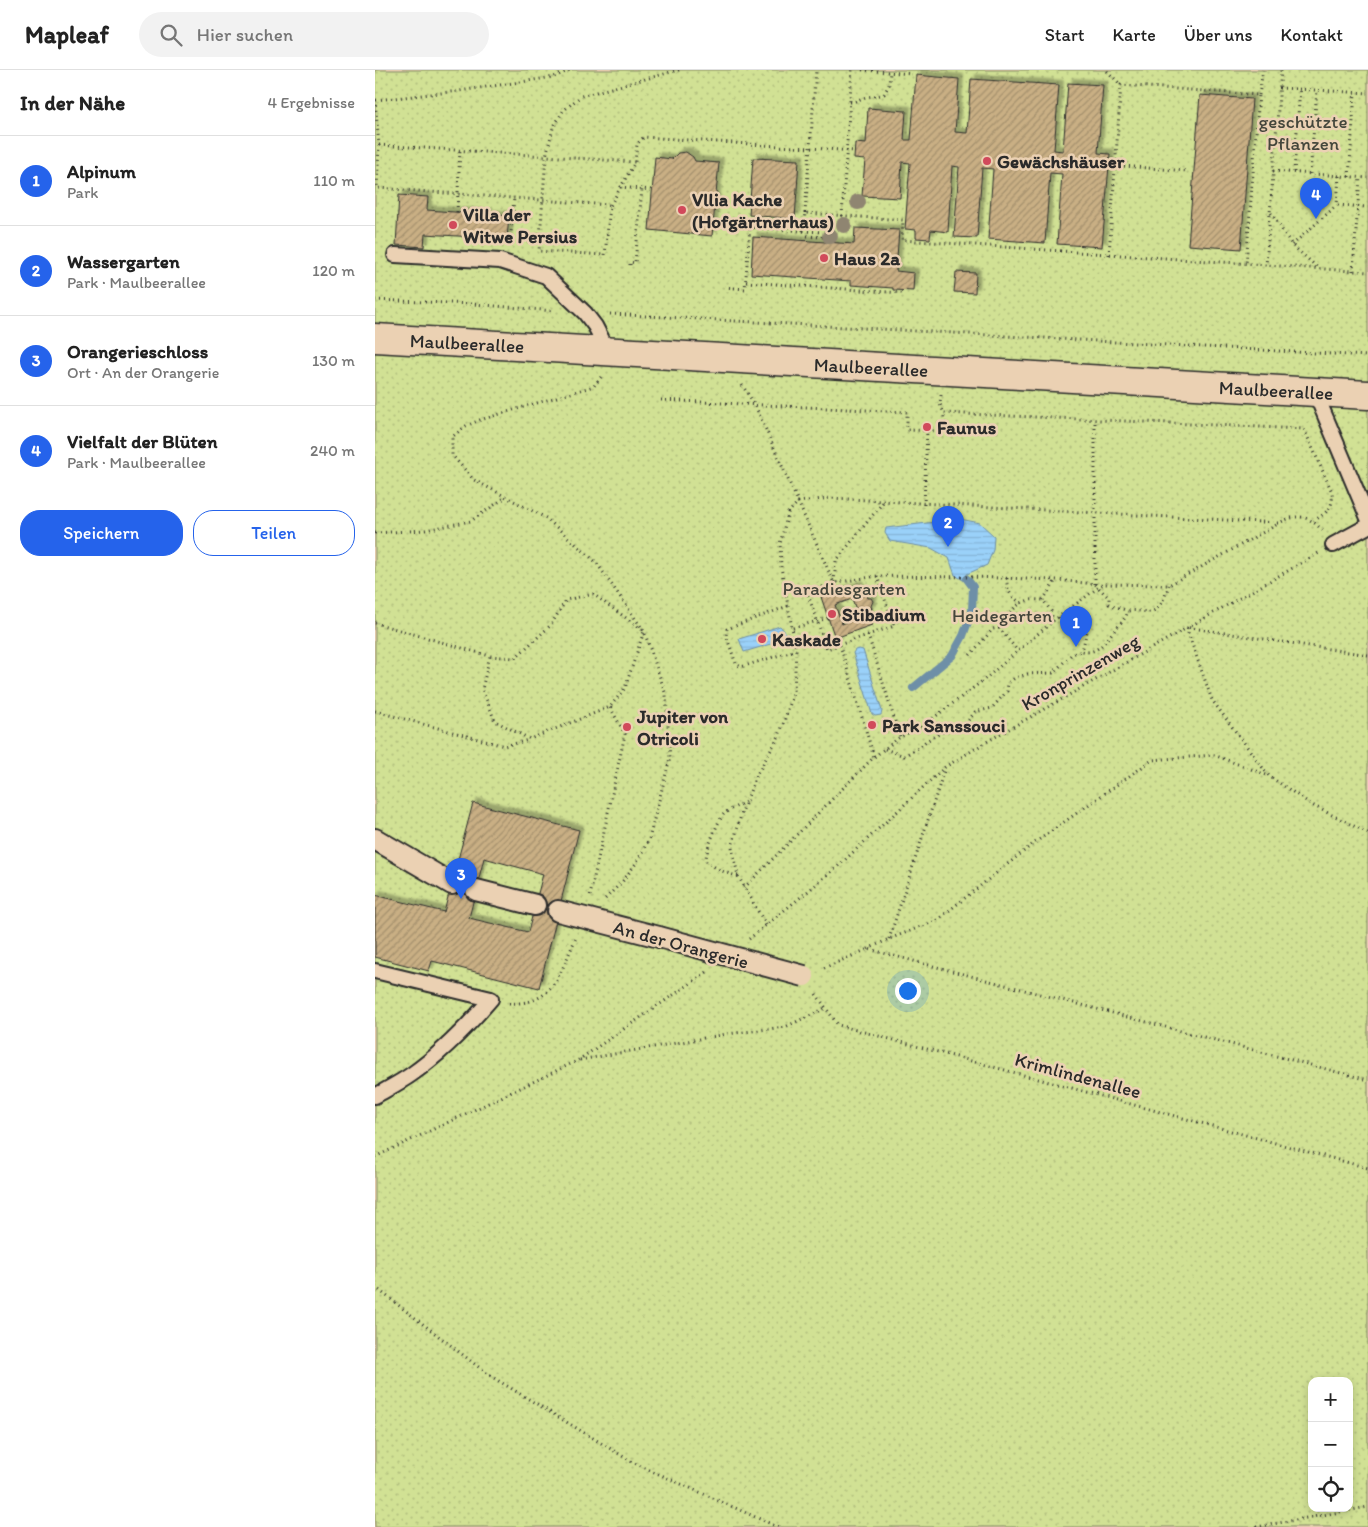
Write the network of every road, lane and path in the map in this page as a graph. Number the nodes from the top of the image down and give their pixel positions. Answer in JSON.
{"nodes":[{"id":1,"x":570,"y":70,"type":"edge"},
{"id":2,"x":679,"y":70,"type":"edge"},
{"id":3,"x":816,"y":70,"type":"edge"},
{"id":4,"x":852,"y":70,"type":"edge"},
{"id":5,"x":862,"y":70,"type":"edge"},
{"id":6,"x":1263,"y":70,"type":"edge"},
{"id":7,"x":1281,"y":70,"type":"edge"},
{"id":8,"x":897,"y":71,"type":"edge"},
{"id":9,"x":1107,"y":71,"type":"edge"},
{"id":10,"x":890,"y":72,"type":"junction"},
{"id":11,"x":912,"y":74,"type":"dead end"},
{"id":12,"x":1121,"y":85,"type":"junction"},
{"id":13,"x":1279,"y":88,"type":"junction"},
{"id":14,"x":1300,"y":89,"type":"junction"},
{"id":15,"x":1317,"y":90,"type":"junction"},
{"id":16,"x":1355,"y":93,"type":"junction"},
{"id":17,"x":1368,"y":94,"type":"edge"},
{"id":18,"x":1259,"y":95,"type":"junction"},
{"id":19,"x":375,"y":100,"type":"edge"},
{"id":20,"x":850,"y":102,"type":"junction"},
{"id":21,"x":379,"y":145,"type":"junction"},
{"id":22,"x":810,"y":148,"type":"junction"},
{"id":23,"x":460,"y":150,"type":"junction"},
{"id":24,"x":847,"y":151,"type":"junction"},
{"id":25,"x":854,"y":151,"type":"dead end"},
{"id":26,"x":546,"y":156,"type":"junction"},
{"id":27,"x":635,"y":162,"type":"junction"},
{"id":28,"x":1109,"y":165,"type":"dead end"},
{"id":29,"x":1115,"y":165,"type":"junction"},
{"id":30,"x":1187,"y":171,"type":"dead end"},
{"id":31,"x":1273,"y":171,"type":"junction"},
{"id":32,"x":1294,"y":172,"type":"junction"},
{"id":33,"x":1310,"y":174,"type":"junction"},
{"id":34,"x":1339,"y":176,"type":"junction"},
{"id":35,"x":1349,"y":177,"type":"junction"},
{"id":36,"x":1360,"y":177,"type":"junction"},
{"id":37,"x":1368,"y":178,"type":"edge"},
{"id":38,"x":620,"y":187,"type":"junction"},
{"id":39,"x":642,"y":189,"type":"junction"},
{"id":40,"x":652,"y":190,"type":"dead end"},
{"id":41,"x":458,"y":194,"type":"junction"},
{"id":42,"x":514,"y":198,"type":"junction"},
{"id":43,"x":543,"y":201,"type":"junction"},
{"id":44,"x":1337,"y":205,"type":"junction"},
{"id":45,"x":610,"y":206,"type":"junction"},
{"id":46,"x":1357,"y":206,"type":"junction"},
{"id":47,"x":1368,"y":207,"type":"edge"},
{"id":48,"x":1270,"y":211,"type":"junction"},
{"id":49,"x":457,"y":212,"type":"dead end"},
{"id":50,"x":805,"y":213,"type":"junction"},
{"id":51,"x":843,"y":216,"type":"junction"},
{"id":52,"x":728,"y":226,"type":"dead end"},
{"id":53,"x":750,"y":227,"type":"junction"},
{"id":54,"x":803,"y":231,"type":"junction"},
{"id":55,"x":807,"y":241,"type":"dead end"},
{"id":56,"x":1291,"y":245,"type":"junction"},
{"id":57,"x":503,"y":247,"type":"dead end"},
{"id":58,"x":395,"y":255,"type":"dead end"},
{"id":59,"x":1109,"y":255,"type":"junction"},
{"id":60,"x":1246,"y":264,"type":"junction"},
{"id":61,"x":630,"y":265,"type":"dead end"},
{"id":62,"x":1266,"y":266,"type":"junction"},
{"id":63,"x":1319,"y":269,"type":"junction"},
{"id":64,"x":1353,"y":271,"type":"junction"},
{"id":65,"x":1368,"y":272,"type":"edge"},
{"id":66,"x":746,"y":282,"type":"junction"},
{"id":67,"x":724,"y":287,"type":"dead end"},
{"id":68,"x":902,"y":293,"type":"dead end"},
{"id":69,"x":375,"y":300,"type":"edge"},
{"id":70,"x":585,"y":313,"type":"junction"},
{"id":71,"x":375,"y":338,"type":"edge"},
{"id":72,"x":609,"y":351,"type":"junction"},
{"id":73,"x":1368,"y":356,"type":"edge"},
{"id":74,"x":720,"y":358,"type":"junction"},
{"id":75,"x":1315,"y":392,"type":"junction"},
{"id":76,"x":1368,"y":395,"type":"edge"},
{"id":77,"x":661,"y":400,"type":"dead end"},
{"id":78,"x":755,"y":405,"type":"junction"},
{"id":79,"x":1095,"y":420,"type":"junction"},
{"id":80,"x":927,"y":430,"type":"junction"},
{"id":81,"x":506,"y":497,"type":"junction"},
{"id":82,"x":884,"y":501,"type":"junction"},
{"id":83,"x":798,"y":502,"type":"junction"},
{"id":84,"x":924,"y":505,"type":"junction"},
{"id":85,"x":1096,"y":513,"type":"junction"},
{"id":86,"x":1368,"y":518,"type":"edge"},
{"id":87,"x":1314,"y":521,"type":"junction"},
{"id":88,"x":1279,"y":523,"type":"junction"},
{"id":89,"x":1368,"y":526,"type":"edge"},
{"id":90,"x":375,"y":532,"type":"edge"},
{"id":91,"x":1333,"y":545,"type":"junction"},
{"id":92,"x":877,"y":576,"type":"junction"},
{"id":93,"x":1007,"y":578,"type":"junction"},
{"id":94,"x":1055,"y":580,"type":"junction"},
{"id":95,"x":834,"y":583,"type":"junction"},
{"id":96,"x":1095,"y":584,"type":"junction"},
{"id":97,"x":1169,"y":585,"type":"junction"},
{"id":98,"x":1099,"y":587,"type":"junction"},
{"id":99,"x":1043,"y":600,"type":"junction"},
{"id":100,"x":1021,"y":603,"type":"junction"},
{"id":101,"x":788,"y":606,"type":"junction"},
{"id":102,"x":1128,"y":611,"type":"junction"},
{"id":103,"x":1059,"y":617,"type":"junction"},
{"id":104,"x":828,"y":618,"type":"dead end"},
{"id":105,"x":817,"y":621,"type":"junction"},
{"id":106,"x":1053,"y":621,"type":"junction"},
{"id":107,"x":375,"y":623,"type":"edge"},
{"id":108,"x":1186,"y":627,"type":"junction"},
{"id":109,"x":793,"y":628,"type":"junction"},
{"id":110,"x":999,"y":628,"type":"junction"},
{"id":111,"x":644,"y":631,"type":"junction"},
{"id":112,"x":868,"y":635,"type":"junction"},
{"id":113,"x":840,"y":645,"type":"junction"},
{"id":114,"x":796,"y":650,"type":"junction"},
{"id":115,"x":1017,"y":650,"type":"junction"},
{"id":116,"x":1082,"y":651,"type":"junction"},
{"id":117,"x":970,"y":654,"type":"dead end"},
{"id":118,"x":1368,"y":655,"type":"edge"},
{"id":119,"x":490,"y":656,"type":"junction"},
{"id":120,"x":611,"y":707,"type":"junction"},
{"id":121,"x":375,"y":711,"type":"edge"},
{"id":122,"x":900,"y":737,"type":"junction"},
{"id":123,"x":530,"y":739,"type":"junction"},
{"id":124,"x":885,"y":749,"type":"junction"},
{"id":125,"x":875,"y":757,"type":"junction"},
{"id":126,"x":945,"y":767,"type":"junction"},
{"id":127,"x":1269,"y":776,"type":"junction"},
{"id":128,"x":746,"y":802,"type":"junction"},
{"id":129,"x":1368,"y":833,"type":"edge"},
{"id":130,"x":375,"y":839,"type":"edge"},
{"id":131,"x":739,"y":876,"type":"junction"},
{"id":132,"x":452,"y":884,"type":"tunnel mouth"},
{"id":133,"x":744,"y":888,"type":"junction"},
{"id":134,"x":476,"y":890,"type":"tunnel mouth"},
{"id":135,"x":535,"y":906,"type":"dead end"},
{"id":136,"x":558,"y":912,"type":"dead end"},
{"id":137,"x":585,"y":918,"type":"junction"},
{"id":138,"x":889,"y":939,"type":"junction"},
{"id":139,"x":868,"y":949,"type":"junction"},
{"id":140,"x":375,"y":971,"type":"edge"},
{"id":141,"x":804,"y":976,"type":"junction"},
{"id":142,"x":698,"y":978,"type":"dead end"},
{"id":143,"x":491,"y":999,"type":"junction"},
{"id":144,"x":826,"y":1008,"type":"junction"},
{"id":145,"x":577,"y":1061,"type":"junction"},
{"id":146,"x":1368,"y":1080,"type":"edge"},
{"id":147,"x":375,"y":1096,"type":"edge"},
{"id":148,"x":375,"y":1157,"type":"edge"},
{"id":149,"x":1368,"y":1168,"type":"edge"},
{"id":150,"x":375,"y":1287,"type":"edge"},
{"id":151,"x":1368,"y":1508,"type":"edge"},
{"id":152,"x":778,"y":1527,"type":"edge"},
{"id":153,"x":1256,"y":1527,"type":"edge"}],
"edges":[{"from":1,"to":19,"type":"path"},
{"from":2,"to":26,"type":"path"},
{"from":3,"to":22,"type":"path"},
{"from":4,"to":20,"type":"path"},
{"from":5,"to":10,"type":"path"},
{"from":6,"to":18,"type":"path"},
{"from":7,"to":13,"type":"path"},
{"from":8,"to":10,"type":"path"},
{"from":8,"to":11,"type":"path"},
{"from":9,"to":12,"type":"path"},
{"from":10,"to":20,"type":"path"},
{"from":12,"to":18,"type":"path"},
{"from":12,"to":29,"type":"path"},
{"from":13,"to":14,"type":"path"},
{"from":13,"to":31,"type":"path"},
{"from":14,"to":15,"type":"path"},
{"from":14,"to":32,"type":"path"},
{"from":15,"to":16,"type":"path"},
{"from":15,"to":33,"type":"path"},
{"from":16,"to":17,"type":"path"},
{"from":16,"to":35,"type":"path"},
{"from":18,"to":60,"type":"path"},
{"from":19,"to":21,"type":"path"},
{"from":20,"to":24,"type":"path"},
{"from":21,"to":23,"type":"path"},
{"from":21,"to":41,"type":"path"},
{"from":22,"to":24,"type":"path"},
{"from":22,"to":27,"type":"path"},
{"from":22,"to":50,"type":"path"},
{"from":23,"to":26,"type":"path"},
{"from":23,"to":41,"type":"path"},
{"from":24,"to":25,"type":"path"},
{"from":24,"to":51,"type":"path"},
{"from":26,"to":27,"type":"path"},
{"from":26,"to":43,"type":"path"},
{"from":27,"to":38,"type":"path"},
{"from":28,"to":29,"type":"path"},
{"from":29,"to":30,"type":"path"},
{"from":29,"to":59,"type":"path"},
{"from":31,"to":32,"type":"path"},
{"from":31,"to":48,"type":"path"},
{"from":32,"to":33,"type":"path"},
{"from":33,"to":34,"type":"path"},
{"from":34,"to":35,"type":"path"},
{"from":34,"to":44,"type":"path"},
{"from":35,"to":36,"type":"path"},
{"from":36,"to":37,"type":"path"},
{"from":36,"to":46,"type":"path"},
{"from":38,"to":39,"type":"path"},
{"from":38,"to":45,"type":"path"},
{"from":39,"to":40,"type":"path"},
{"from":39,"to":61,"type":"path"},
{"from":41,"to":42,"type":"path"},
{"from":41,"to":49,"type":"path"},
{"from":42,"to":43,"type":"path"},
{"from":42,"to":57,"type":"path"},
{"from":43,"to":45,"type":"path"},
{"from":43,"to":45,"type":"path"},
{"from":44,"to":46,"type":"path"},
{"from":44,"to":56,"type":"path"},
{"from":46,"to":47,"type":"path"},
{"from":46,"to":64,"type":"path"},
{"from":48,"to":56,"type":"path"},
{"from":48,"to":62,"type":"path"},
{"from":50,"to":51,"type":"path"},
{"from":50,"to":54,"type":"path"},
{"from":51,"to":59,"type":"path"},
{"from":52,"to":53,"type":"path"},
{"from":53,"to":54,"type":"path"},
{"from":53,"to":66,"type":"path"},
{"from":54,"to":55,"type":"path"},
{"from":56,"to":63,"type":"path"},
{"from":58,"to":70,"type":"lane"},
{"from":59,"to":60,"type":"path"},
{"from":60,"to":62,"type":"path"},
{"from":62,"to":63,"type":"path"},
{"from":63,"to":64,"type":"path"},
{"from":64,"to":65,"type":"path"},
{"from":66,"to":67,"type":"path"},
{"from":66,"to":68,"type":"path"},
{"from":69,"to":70,"type":"path"},
{"from":70,"to":72,"type":"lane"},
{"from":70,"to":73,"type":"path"},
{"from":71,"to":72,"type":"street","name":"Maulbeerallee"},
{"from":72,"to":74,"type":"street","name":"Maulbeerallee"},
{"from":72,"to":81,"type":"path"},
{"from":74,"to":75,"type":"street","name":"Maulbeerallee"},
{"from":74,"to":78,"type":"path"},
{"from":75,"to":76,"type":"street","name":"Maulbeerallee"},
{"from":75,"to":86,"type":"lane"},
{"from":77,"to":78,"type":"path"},
{"from":78,"to":80,"type":"path"},
{"from":78,"to":83,"type":"path"},
{"from":79,"to":80,"type":"path"},
{"from":79,"to":85,"type":"path"},
{"from":79,"to":87,"type":"path"},
{"from":80,"to":84,"type":"path"},
{"from":81,"to":90,"type":"path"},
{"from":81,"to":111,"type":"path"},
{"from":82,"to":83,"type":"path"},
{"from":82,"to":84,"type":"path"},
{"from":82,"to":95,"type":"path"},
{"from":83,"to":95,"type":"path"},
{"from":83,"to":101,"type":"path"},
{"from":84,"to":85,"type":"path"},
{"from":85,"to":88,"type":"path"},
{"from":85,"to":96,"type":"path"},
{"from":87,"to":88,"type":"path"},
{"from":87,"to":91,"type":"path"},
{"from":88,"to":97,"type":"path"},
{"from":89,"to":91,"type":"lane"},
{"from":91,"to":108,"type":"path","name":"Kronprinzenweg"},
{"from":92,"to":93,"type":"path"},
{"from":92,"to":95,"type":"path"},
{"from":92,"to":112,"type":"path"},
{"from":93,"to":94,"type":"path"},
{"from":93,"to":100,"type":"path"},
{"from":94,"to":96,"type":"path"},
{"from":94,"to":99,"type":"path"},
{"from":95,"to":105,"type":"path"},
{"from":96,"to":98,"type":"path"},
{"from":97,"to":98,"type":"path"},
{"from":97,"to":102,"type":"path"},
{"from":98,"to":102,"type":"path"},
{"from":98,"to":103,"type":"path"},
{"from":99,"to":100,"type":"path"},
{"from":99,"to":106,"type":"path"},
{"from":100,"to":110,"type":"path"},
{"from":101,"to":109,"type":"path"},
{"from":101,"to":114,"type":"path"},
{"from":102,"to":116,"type":"path"},
{"from":103,"to":106,"type":"path"},
{"from":103,"to":116,"type":"path"},
{"from":104,"to":105,"type":"path"},
{"from":105,"to":109,"type":"path"},
{"from":105,"to":113,"type":"path"},
{"from":106,"to":115,"type":"path"},
{"from":107,"to":119,"type":"path"},
{"from":108,"to":118,"type":"path"},
{"from":108,"to":126,"type":"path","name":"Kronprinzenweg"},
{"from":108,"to":127,"type":"path"},
{"from":109,"to":114,"type":"path"},
{"from":110,"to":115,"type":"path"},
{"from":110,"to":117,"type":"path"},
{"from":111,"to":119,"type":"path"},
{"from":111,"to":120,"type":"path"},
{"from":111,"to":137,"type":"path"},
{"from":112,"to":113,"type":"path"},
{"from":112,"to":122,"type":"path"},
{"from":113,"to":125,"type":"path"},
{"from":114,"to":128,"type":"path"},
{"from":115,"to":122,"type":"path"},
{"from":116,"to":124,"type":"path"},
{"from":119,"to":123,"type":"path"},
{"from":120,"to":123,"type":"path"},
{"from":120,"to":137,"type":"path"},
{"from":121,"to":123,"type":"path"},
{"from":122,"to":124,"type":"path"},
{"from":124,"to":125,"type":"path"},
{"from":125,"to":133,"type":"path"},
{"from":126,"to":133,"type":"path","name":"Kronprinzenweg"},
{"from":126,"to":138,"type":"path"},
{"from":127,"to":129,"type":"path"},
{"from":127,"to":138,"type":"path"},
{"from":128,"to":131,"type":"path"},
{"from":128,"to":131,"type":"path"},
{"from":130,"to":132,"type":"street"},
{"from":131,"to":133,"type":"path"},
{"from":134,"to":135,"type":"street"},
{"from":136,"to":137,"type":"street","name":"An der Orangerie"},
{"from":137,"to":141,"type":"street","name":"An der Orangerie","bridge":true},
{"from":137,"to":143,"type":"path"},
{"from":138,"to":139,"type":"path"},
{"from":139,"to":141,"type":"path"},
{"from":139,"to":146,"type":"path"},
{"from":140,"to":143,"type":"lane"},
{"from":141,"to":144,"type":"path","name":"Krimlindenallee"},
{"from":142,"to":145,"type":"path"},
{"from":143,"to":147,"type":"lane"},
{"from":144,"to":145,"type":"path"},
{"from":144,"to":149,"type":"path","name":"Krimlindenallee"},
{"from":145,"to":148,"type":"path"},
{"from":150,"to":152,"type":"path"},
{"from":151,"to":153,"type":"path"}]}
